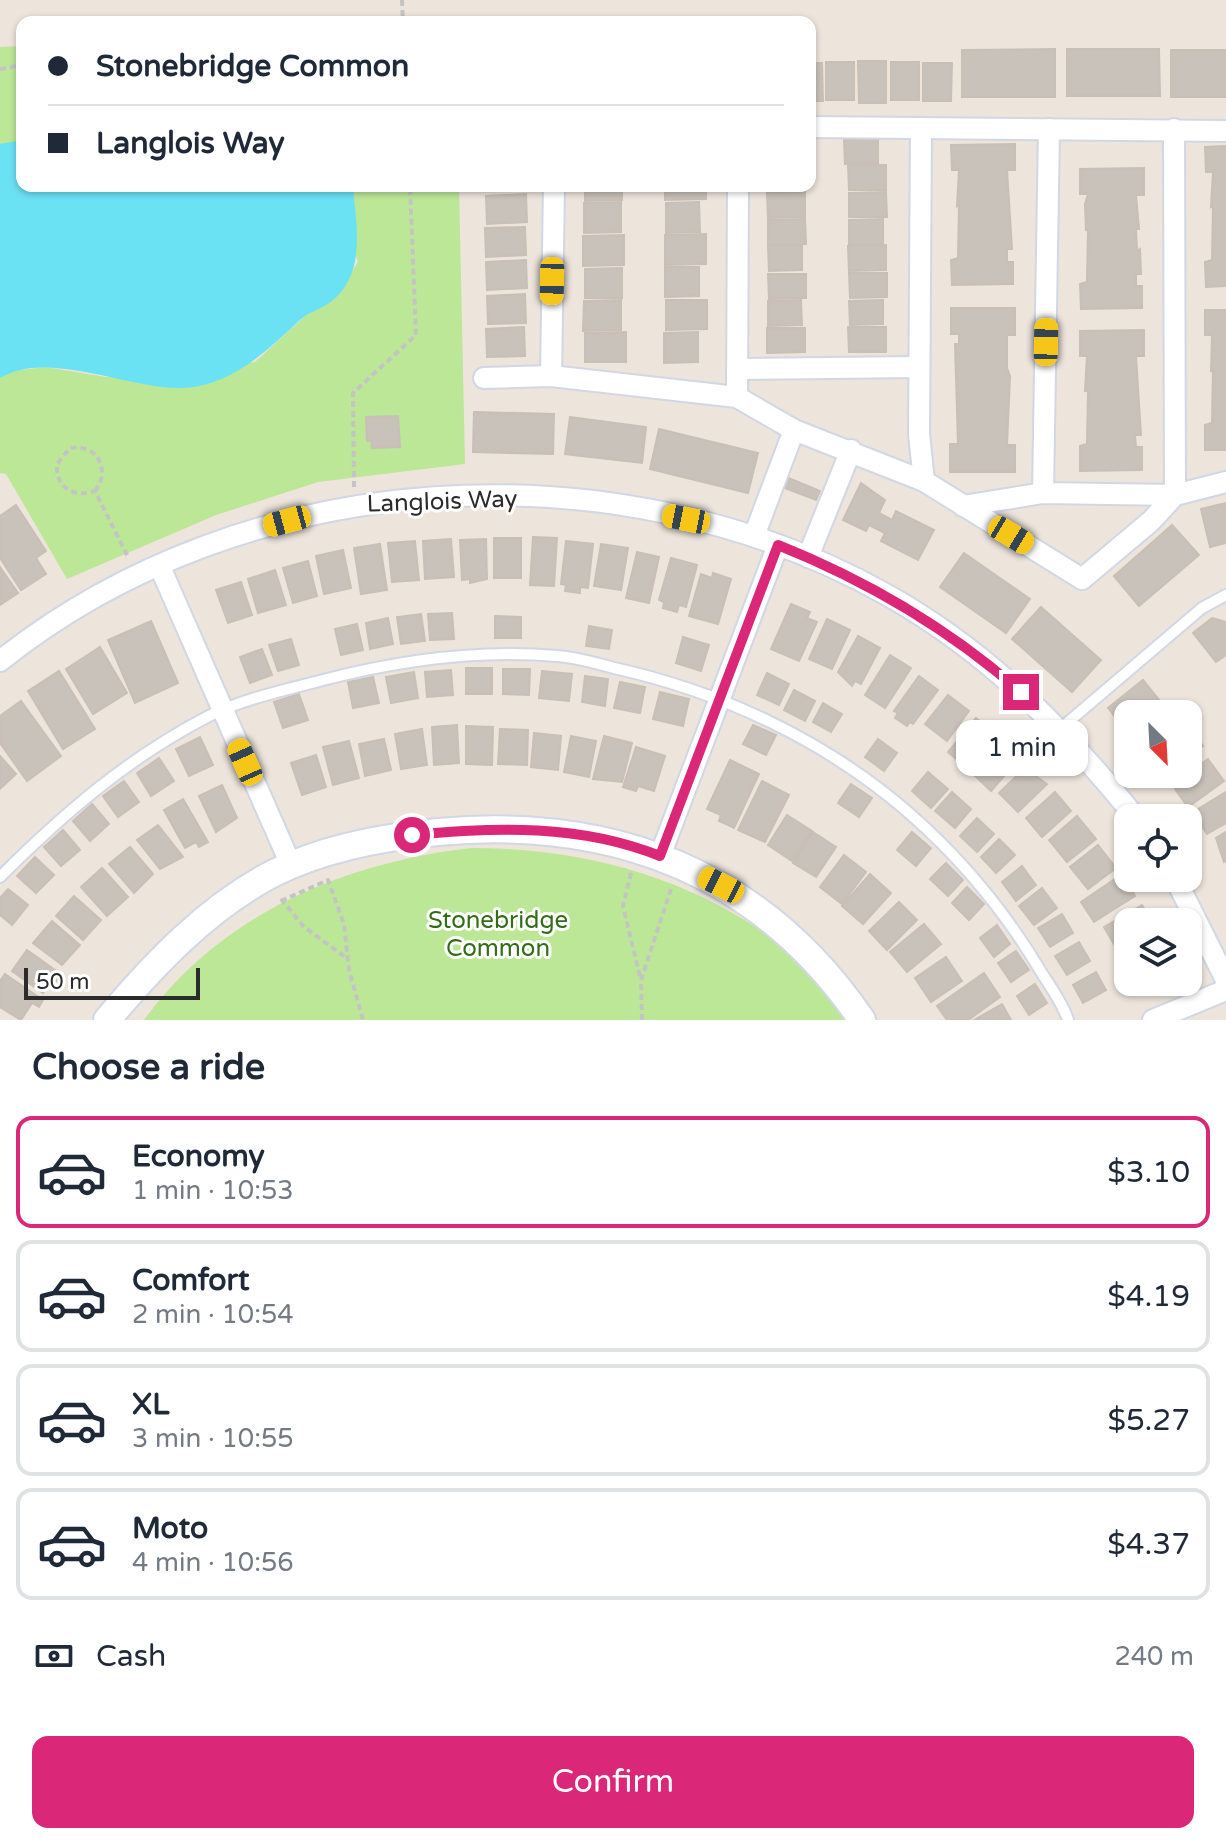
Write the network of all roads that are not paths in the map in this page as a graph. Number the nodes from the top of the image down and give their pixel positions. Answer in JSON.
{"nodes":[{"id":1,"x":816,"y":127,"type":"edge"},
{"id":2,"x":921,"y":128,"type":"junction"},
{"id":3,"x":1049,"y":129,"type":"junction"},
{"id":4,"x":1174,"y":129,"type":"junction"},
{"id":5,"x":1226,"y":131,"type":"edge"},
{"id":6,"x":554,"y":192,"type":"edge"},
{"id":7,"x":738,"y":192,"type":"edge"},
{"id":8,"x":919,"y":367,"type":"junction"},
{"id":9,"x":737,"y":369,"type":"junction"},
{"id":10,"x":551,"y":376,"type":"junction"},
{"id":11,"x":484,"y":378,"type":"dead end"},
{"id":12,"x":737,"y":397,"type":"junction"},
{"id":13,"x":794,"y":430,"type":"junction"},
{"id":14,"x":851,"y":450,"type":"junction"},
{"id":15,"x":924,"y":481,"type":"junction"},
{"id":16,"x":1226,"y":482,"type":"edge"},
{"id":17,"x":1043,"y":493,"type":"junction"},
{"id":18,"x":1175,"y":495,"type":"junction"},
{"id":19,"x":963,"y":506,"type":"junction"},
{"id":20,"x":754,"y":536,"type":"junction"},
{"id":21,"x":778,"y":545,"type":"junction"},
{"id":22,"x":808,"y":557,"type":"junction"},
{"id":23,"x":160,"y":567,"type":"junction"},
{"id":24,"x":1226,"y":595,"type":"edge"},
{"id":25,"x":0,"y":661,"type":"edge"},
{"id":26,"x":718,"y":699,"type":"junction"},
{"id":27,"x":221,"y":711,"type":"junction"},
{"id":28,"x":1060,"y":729,"type":"junction"},
{"id":29,"x":1124,"y":804,"type":"edge"},
{"id":30,"x":650,"y":852,"type":"junction"},
{"id":31,"x":281,"y":870,"type":"junction"},
{"id":32,"x":0,"y":877,"type":"edge"},
{"id":33,"x":1182,"y":892,"type":"edge"},
{"id":34,"x":1226,"y":980,"type":"edge"},
{"id":35,"x":1226,"y":990,"type":"edge"},
{"id":36,"x":107,"y":1020,"type":"edge"},
{"id":37,"x":862,"y":1020,"type":"edge"},
{"id":38,"x":1068,"y":1020,"type":"edge"},
{"id":39,"x":1153,"y":1020,"type":"edge"}],
"edges":[{"from":1,"to":2,"type":"street"},
{"from":2,"to":3,"type":"street"},
{"from":2,"to":8,"type":"street"},
{"from":3,"to":4,"type":"street"},
{"from":3,"to":17,"type":"street"},
{"from":4,"to":5,"type":"street"},
{"from":4,"to":18,"type":"street"},
{"from":6,"to":10,"type":"street"},
{"from":7,"to":9,"type":"street"},
{"from":8,"to":9,"type":"street"},
{"from":8,"to":15,"type":"street"},
{"from":9,"to":12,"type":"street"},
{"from":10,"to":11,"type":"street"},
{"from":10,"to":12,"type":"street"},
{"from":12,"to":13,"type":"street"},
{"from":13,"to":14,"type":"street"},
{"from":13,"to":20,"type":"street"},
{"from":14,"to":15,"type":"street"},
{"from":14,"to":22,"type":"street"},
{"from":15,"to":19,"type":"street"},
{"from":16,"to":18,"type":"street"},
{"from":17,"to":18,"type":"street"},
{"from":17,"to":19,"type":"street"},
{"from":18,"to":19,"type":"street"},
{"from":20,"to":21,"type":"street","name":"Langlois Way"},
{"from":20,"to":23,"type":"street","name":"Langlois Way"},
{"from":21,"to":22,"type":"street","name":"Langlois Way"},
{"from":21,"to":26,"type":"street"},
{"from":22,"to":28,"type":"street","name":"Langlois Way"},
{"from":23,"to":25,"type":"street","name":"Langlois Way"},
{"from":23,"to":27,"type":"street"},
{"from":24,"to":28,"type":"lane"},
{"from":26,"to":27,"type":"lane"},
{"from":26,"to":30,"type":"street"},
{"from":26,"to":38,"type":"lane"},
{"from":27,"to":31,"type":"street"},
{"from":27,"to":32,"type":"lane"},
{"from":28,"to":29,"type":"street","name":"Langlois Way"},
{"from":30,"to":31,"type":"street"},
{"from":30,"to":37,"type":"street"},
{"from":31,"to":36,"type":"street"},
{"from":33,"to":34,"type":"street"},
{"from":35,"to":39,"type":"street"}]}
